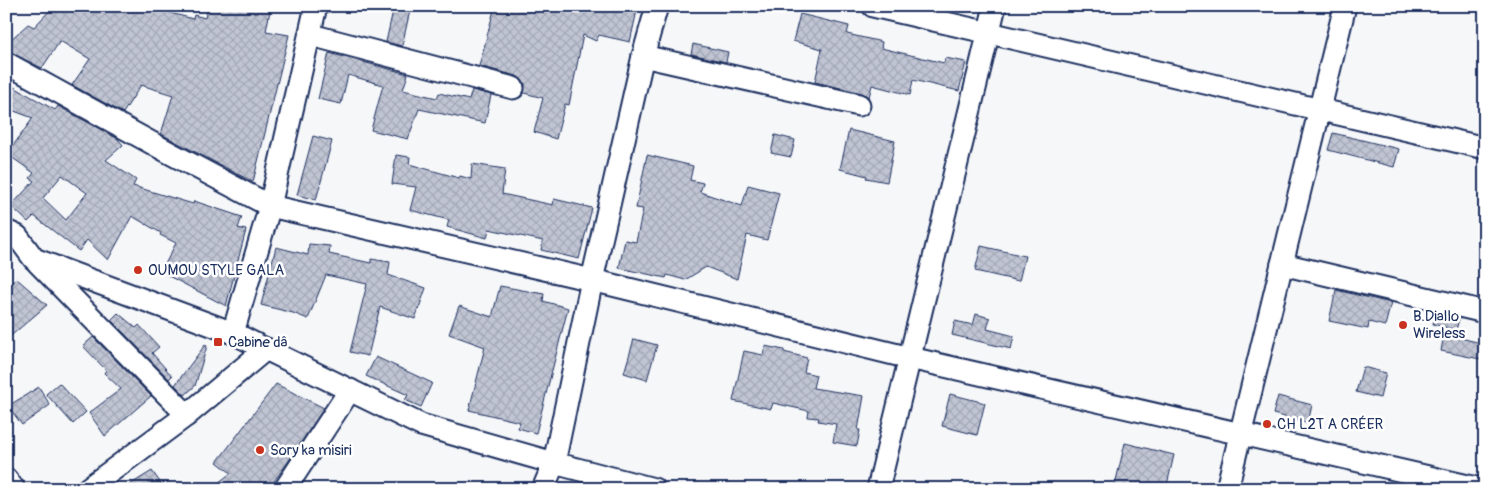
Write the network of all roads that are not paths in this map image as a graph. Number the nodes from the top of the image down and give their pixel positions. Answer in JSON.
{"nodes":[{"id":1,"x":316,"y":6,"type":"edge"},
{"id":2,"x":657,"y":6,"type":"edge"},
{"id":3,"x":874,"y":6,"type":"edge"},
{"id":4,"x":995,"y":6,"type":"edge"},
{"id":5,"x":1345,"y":6,"type":"edge"},
{"id":6,"x":989,"y":33,"type":"junction"},
{"id":7,"x":311,"y":35,"type":"junction"},
{"id":8,"x":643,"y":56,"type":"junction"},
{"id":9,"x":6,"y":63,"type":"edge"},
{"id":10,"x":513,"y":88,"type":"dead end"},
{"id":11,"x":859,"y":105,"type":"dead end"},
{"id":12,"x":1320,"y":110,"type":"junction"},
{"id":13,"x":1485,"y":148,"type":"edge"},
{"id":14,"x":270,"y":206,"type":"junction"},
{"id":15,"x":10,"y":237,"type":"edge"},
{"id":16,"x":34,"y":259,"type":"junction"},
{"id":17,"x":1282,"y":264,"type":"junction"},
{"id":18,"x":592,"y":280,"type":"junction"},
{"id":19,"x":1485,"y":312,"type":"edge"},
{"id":20,"x":233,"y":332,"type":"junction"},
{"id":21,"x":266,"y":349,"type":"junction"},
{"id":22,"x":910,"y":358,"type":"junction"},
{"id":23,"x":350,"y":390,"type":"junction"},
{"id":24,"x":187,"y":415,"type":"junction"},
{"id":25,"x":1241,"y":434,"type":"junction"},
{"id":26,"x":554,"y":463,"type":"junction"},
{"id":27,"x":6,"y":479,"type":"edge"},
{"id":28,"x":14,"y":489,"type":"edge"},
{"id":29,"x":87,"y":489,"type":"edge"},
{"id":30,"x":285,"y":489,"type":"edge"},
{"id":31,"x":543,"y":489,"type":"edge"},
{"id":32,"x":654,"y":489,"type":"edge"},
{"id":33,"x":878,"y":489,"type":"edge"},
{"id":34,"x":1227,"y":489,"type":"edge"},
{"id":35,"x":1481,"y":489,"type":"edge"}],
"edges":[{"from":1,"to":7,"type":"street"},
{"from":2,"to":8,"type":"street"},
{"from":3,"to":6,"type":"street"},
{"from":4,"to":6,"type":"street"},
{"from":5,"to":12,"type":"street"},
{"from":6,"to":12,"type":"street"},
{"from":6,"to":22,"type":"street"},
{"from":7,"to":10,"type":"street"},
{"from":7,"to":14,"type":"street"},
{"from":8,"to":11,"type":"street"},
{"from":8,"to":18,"type":"street"},
{"from":9,"to":14,"type":"street"},
{"from":12,"to":13,"type":"street"},
{"from":12,"to":17,"type":"street"},
{"from":14,"to":18,"type":"street"},
{"from":14,"to":20,"type":"street"},
{"from":15,"to":16,"type":"street"},
{"from":16,"to":20,"type":"street"},
{"from":16,"to":24,"type":"street"},
{"from":17,"to":19,"type":"street"},
{"from":17,"to":25,"type":"street"},
{"from":18,"to":22,"type":"street"},
{"from":18,"to":26,"type":"street"},
{"from":20,"to":21,"type":"street"},
{"from":21,"to":23,"type":"street"},
{"from":21,"to":24,"type":"street"},
{"from":22,"to":25,"type":"street"},
{"from":22,"to":33,"type":"street"},
{"from":23,"to":26,"type":"street"},
{"from":23,"to":30,"type":"street"},
{"from":24,"to":29,"type":"street"},
{"from":25,"to":34,"type":"street"},
{"from":25,"to":35,"type":"street"},
{"from":26,"to":31,"type":"street"},
{"from":26,"to":32,"type":"street"},
{"from":27,"to":28,"type":"street"}]}
